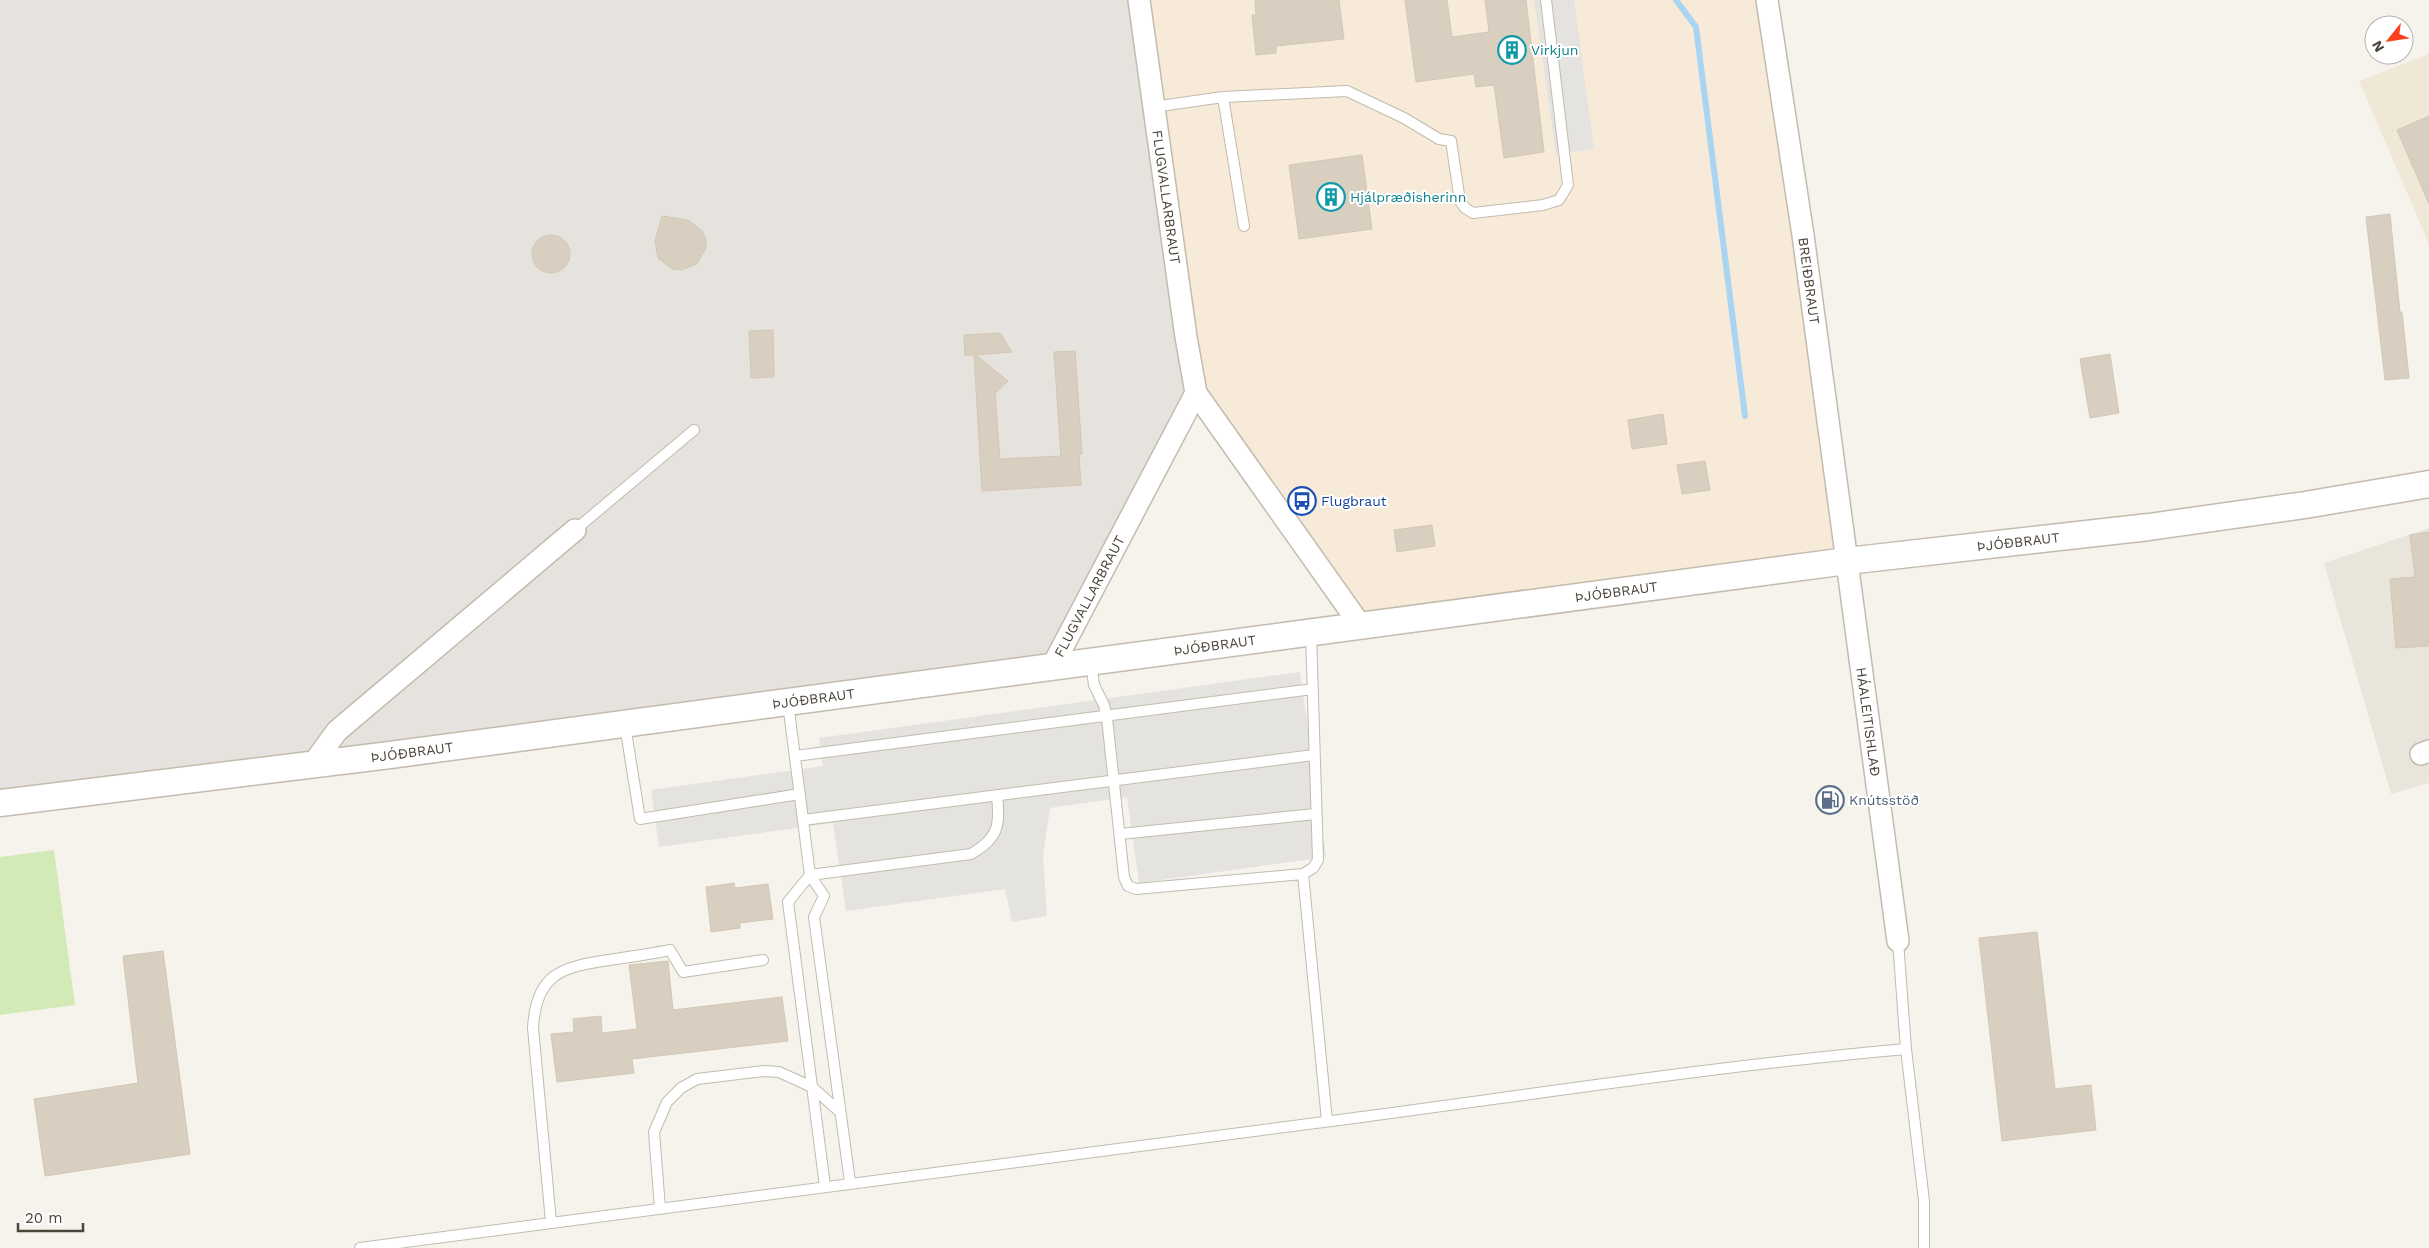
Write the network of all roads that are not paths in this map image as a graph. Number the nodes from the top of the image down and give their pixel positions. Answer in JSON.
{"nodes":[{"id":1,"x":1138,"y":0,"type":"edge"},
{"id":2,"x":1546,"y":0,"type":"edge"},
{"id":3,"x":1767,"y":0,"type":"edge"},
{"id":4,"x":1223,"y":97,"type":"junction"},
{"id":5,"x":1152,"y":108,"type":"junction"},
{"id":6,"x":1244,"y":226,"type":"dead end"},
{"id":7,"x":1196,"y":393,"type":"junction"},
{"id":8,"x":694,"y":430,"type":"dead end"},
{"id":9,"x":2429,"y":484,"type":"edge"},
{"id":10,"x":575,"y":530,"type":"joint"},
{"id":11,"x":1847,"y":561,"type":"junction"},
{"id":12,"x":1361,"y":626,"type":"junction"},
{"id":13,"x":1311,"y":632,"type":"junction"},
{"id":14,"x":1091,"y":662,"type":"junction"},
{"id":15,"x":1052,"y":667,"type":"junction"},
{"id":16,"x":1312,"y":689,"type":"junction"},
{"id":17,"x":788,"y":702,"type":"junction"},
{"id":18,"x":1106,"y":716,"type":"junction"},
{"id":19,"x":625,"y":724,"type":"junction"},
{"id":20,"x":1314,"y":755,"type":"junction"},
{"id":21,"x":795,"y":756,"type":"junction"},
{"id":22,"x":313,"y":764,"type":"junction"},
{"id":23,"x":1114,"y":780,"type":"junction"},
{"id":24,"x":800,"y":794,"type":"junction"},
{"id":25,"x":997,"y":796,"type":"junction"},
{"id":26,"x":0,"y":803,"type":"edge"},
{"id":27,"x":1315,"y":814,"type":"junction"},
{"id":28,"x":803,"y":820,"type":"junction"},
{"id":29,"x":1120,"y":834,"type":"junction"},
{"id":30,"x":810,"y":874,"type":"junction"},
{"id":31,"x":1304,"y":874,"type":"junction"},
{"id":32,"x":1898,"y":941,"type":"joint"},
{"id":33,"x":763,"y":960,"type":"dead end"},
{"id":34,"x":1906,"y":1049,"type":"junction"},
{"id":35,"x":812,"y":1087,"type":"junction"},
{"id":36,"x":840,"y":1112,"type":"junction"},
{"id":37,"x":1327,"y":1121,"type":"junction"},
{"id":38,"x":850,"y":1182,"type":"junction"},
{"id":39,"x":825,"y":1186,"type":"junction"},
{"id":40,"x":660,"y":1208,"type":"junction"},
{"id":41,"x":551,"y":1222,"type":"junction"},
{"id":42,"x":360,"y":1248,"type":"edge"},
{"id":43,"x":1924,"y":1248,"type":"edge"}],
"edges":[{"from":1,"to":5,"type":"street","name":"FLUGVALLARBRAUT"},
{"from":2,"to":4,"type":"lane"},
{"from":3,"to":11,"type":"street","name":"BREIÐBRAUT"},
{"from":4,"to":5,"type":"lane"},
{"from":4,"to":6,"type":"lane"},
{"from":5,"to":7,"type":"street","name":"FLUGVALLARBRAUT"},
{"from":7,"to":12,"type":"street","name":"FLUGVALLARBRAUT"},
{"from":7,"to":15,"type":"street","name":"FLUGVALLARBRAUT"},
{"from":8,"to":10,"type":"lane"},
{"from":9,"to":11,"type":"street","name":"ÞJÓÐBRAUT"},
{"from":10,"to":22,"type":"street"},
{"from":11,"to":12,"type":"street","name":"ÞJÓÐBRAUT"},
{"from":11,"to":32,"type":"street","name":"HÁALEITISHLAÐ"},
{"from":12,"to":13,"type":"street","name":"ÞJÓÐBRAUT"},
{"from":13,"to":14,"type":"street","name":"ÞJÓÐBRAUT"},
{"from":13,"to":16,"type":"lane"},
{"from":14,"to":15,"type":"street","name":"ÞJÓÐBRAUT"},
{"from":14,"to":18,"type":"lane"},
{"from":15,"to":17,"type":"street","name":"ÞJÓÐBRAUT"},
{"from":16,"to":18,"type":"lane"},
{"from":16,"to":20,"type":"lane"},
{"from":17,"to":19,"type":"street","name":"ÞJÓÐBRAUT"},
{"from":17,"to":21,"type":"lane"},
{"from":18,"to":21,"type":"lane"},
{"from":18,"to":23,"type":"lane"},
{"from":19,"to":22,"type":"street","name":"ÞJÓÐBRAUT"},
{"from":19,"to":24,"type":"lane"},
{"from":20,"to":23,"type":"lane"},
{"from":20,"to":27,"type":"lane"},
{"from":21,"to":24,"type":"lane"},
{"from":22,"to":26,"type":"street","name":"ÞJÓÐBRAUT"},
{"from":23,"to":25,"type":"lane"},
{"from":23,"to":29,"type":"lane"},
{"from":24,"to":28,"type":"lane"},
{"from":25,"to":28,"type":"lane"},
{"from":25,"to":30,"type":"lane"},
{"from":27,"to":29,"type":"lane"},
{"from":27,"to":31,"type":"lane"},
{"from":28,"to":30,"type":"lane"},
{"from":29,"to":31,"type":"lane"},
{"from":30,"to":35,"type":"lane"},
{"from":30,"to":36,"type":"lane"},
{"from":31,"to":37,"type":"lane"},
{"from":32,"to":34,"type":"lane"},
{"from":33,"to":41,"type":"lane"},
{"from":34,"to":37,"type":"lane"},
{"from":34,"to":43,"type":"lane"},
{"from":35,"to":36,"type":"lane"},
{"from":35,"to":39,"type":"lane"},
{"from":35,"to":40,"type":"lane"},
{"from":36,"to":38,"type":"lane"},
{"from":37,"to":38,"type":"lane"},
{"from":38,"to":39,"type":"lane"},
{"from":39,"to":40,"type":"lane"},
{"from":40,"to":41,"type":"lane"},
{"from":41,"to":42,"type":"lane"}]}
